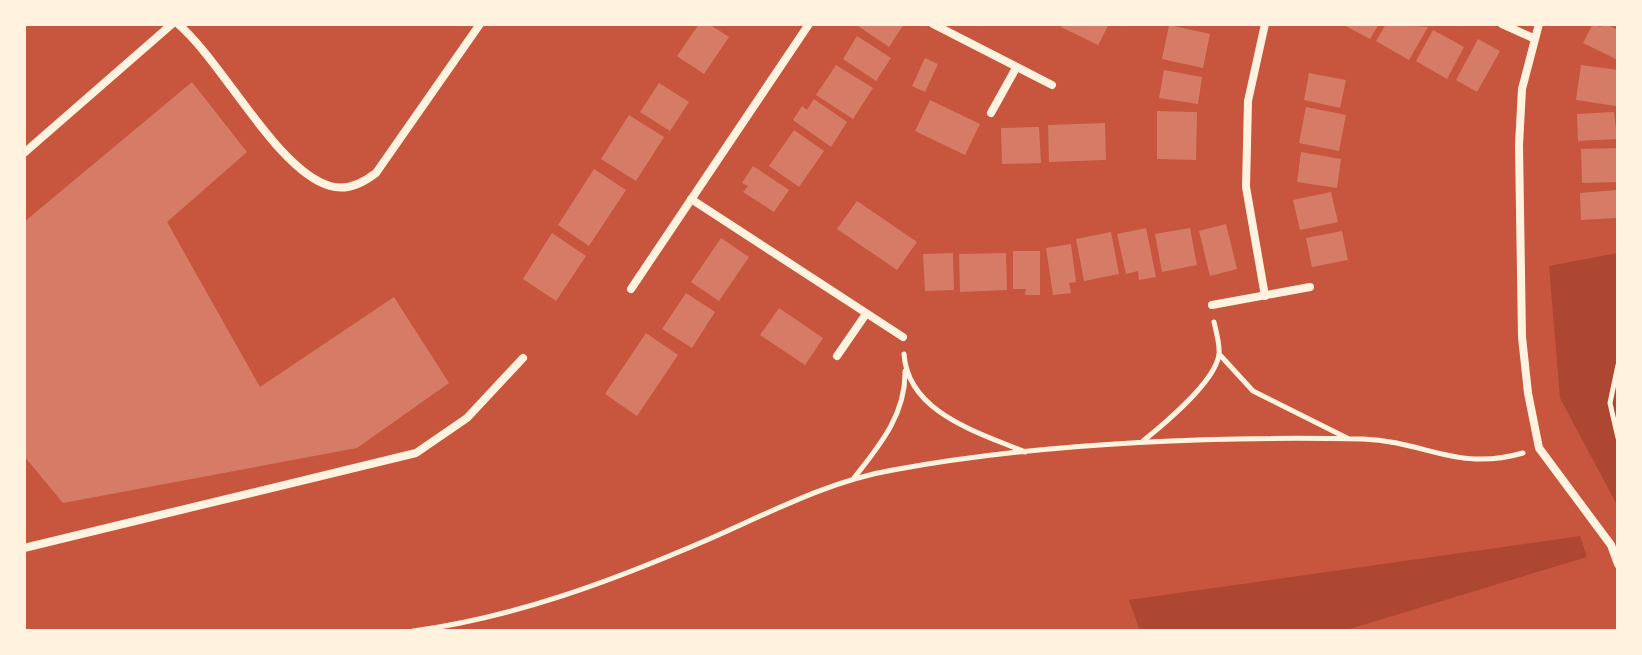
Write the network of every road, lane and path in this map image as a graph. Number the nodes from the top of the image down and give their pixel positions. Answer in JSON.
{"nodes":[{"id":1,"x":175,"y":24,"type":"edge"},
{"id":2,"x":480,"y":24,"type":"edge"},
{"id":3,"x":809,"y":24,"type":"edge"},
{"id":4,"x":933,"y":24,"type":"edge"},
{"id":5,"x":1265,"y":24,"type":"edge"},
{"id":6,"x":1502,"y":24,"type":"edge"},
{"id":7,"x":1539,"y":24,"type":"edge"},
{"id":8,"x":1533,"y":38,"type":"junction"},
{"id":9,"x":1016,"y":68,"type":"junction"},
{"id":10,"x":1052,"y":85,"type":"dead end"},
{"id":11,"x":991,"y":113,"type":"dead end"},
{"id":12,"x":24,"y":153,"type":"edge"},
{"id":13,"x":691,"y":199,"type":"junction"},
{"id":14,"x":1310,"y":287,"type":"dead end"},
{"id":15,"x":631,"y":289,"type":"dead end"},
{"id":16,"x":1265,"y":296,"type":"junction"},
{"id":17,"x":1212,"y":305,"type":"joint"},
{"id":18,"x":866,"y":314,"type":"junction"},
{"id":19,"x":903,"y":337,"type":"joint"},
{"id":20,"x":1219,"y":355,"type":"junction"},
{"id":21,"x":837,"y":356,"type":"dead end"},
{"id":22,"x":523,"y":358,"type":"dead end"},
{"id":23,"x":1618,"y":365,"type":"edge"},
{"id":24,"x":905,"y":370,"type":"junction"},
{"id":25,"x":1618,"y":438,"type":"edge"},
{"id":26,"x":1348,"y":439,"type":"junction"},
{"id":27,"x":1141,"y":443,"type":"junction"},
{"id":28,"x":1539,"y":448,"type":"junction"},
{"id":29,"x":1027,"y":453,"type":"junction"},
{"id":30,"x":853,"y":480,"type":"junction"},
{"id":31,"x":24,"y":548,"type":"edge"},
{"id":32,"x":1618,"y":564,"type":"edge"},
{"id":33,"x":413,"y":631,"type":"edge"}],
"edges":[{"from":1,"to":2,"type":"street"},
{"from":1,"to":12,"type":"street"},
{"from":3,"to":13,"type":"street"},
{"from":4,"to":9,"type":"street"},
{"from":5,"to":16,"type":"street"},
{"from":6,"to":8,"type":"street"},
{"from":7,"to":8,"type":"street"},
{"from":8,"to":28,"type":"street"},
{"from":9,"to":10,"type":"street"},
{"from":9,"to":11,"type":"street"},
{"from":13,"to":15,"type":"street"},
{"from":13,"to":18,"type":"street"},
{"from":14,"to":16,"type":"street"},
{"from":16,"to":17,"type":"street"},
{"from":17,"to":20,"type":"path"},
{"from":18,"to":19,"type":"street"},
{"from":18,"to":21,"type":"street"},
{"from":19,"to":24,"type":"path"},
{"from":20,"to":26,"type":"path"},
{"from":20,"to":27,"type":"path"},
{"from":22,"to":31,"type":"street"},
{"from":23,"to":25,"type":"path"},
{"from":24,"to":29,"type":"path"},
{"from":24,"to":30,"type":"path"},
{"from":26,"to":27,"type":"path"},
{"from":26,"to":28,"type":"path"},
{"from":27,"to":29,"type":"path"},
{"from":28,"to":32,"type":"street"},
{"from":29,"to":30,"type":"path"},
{"from":30,"to":33,"type":"path"}]}
